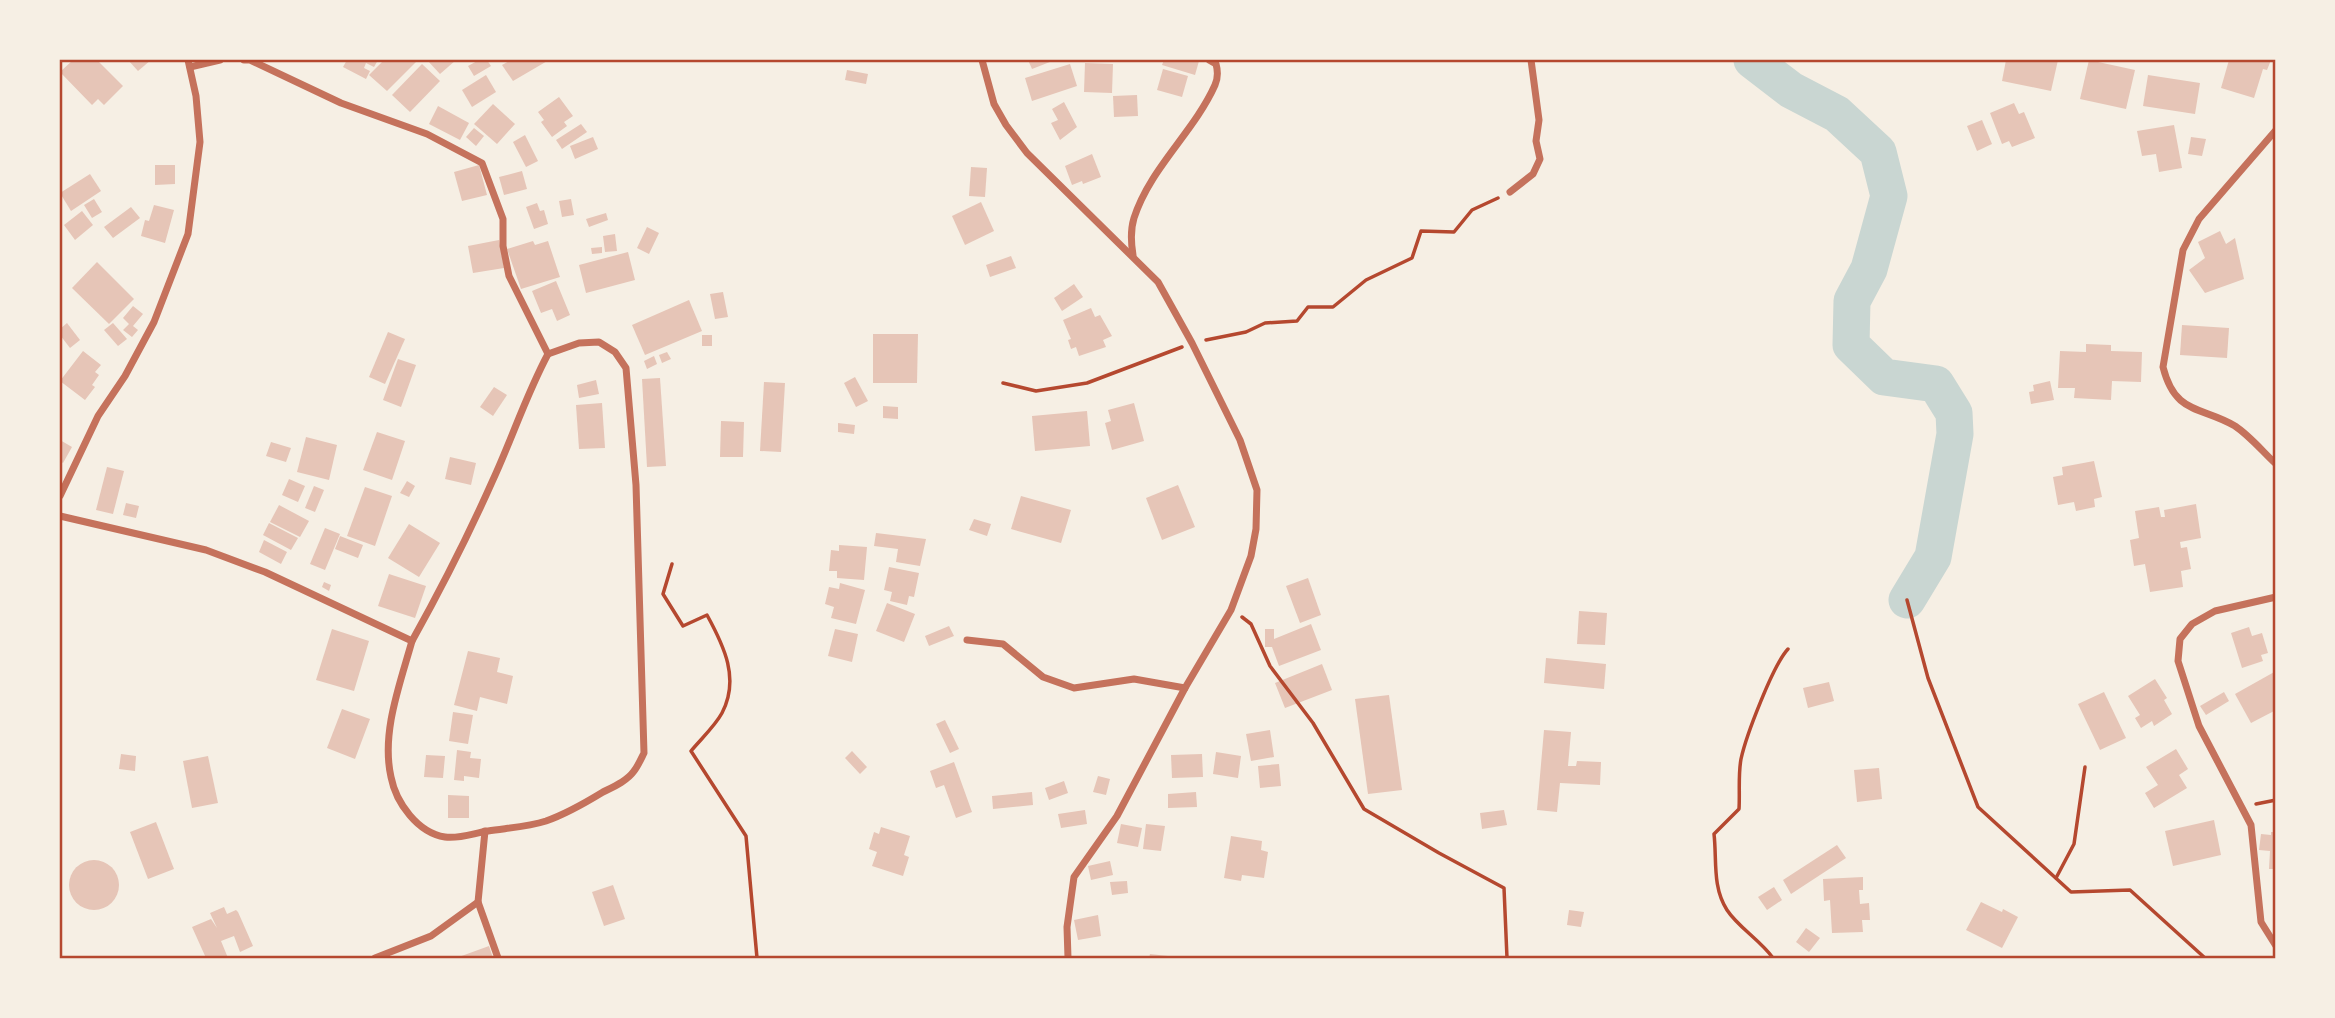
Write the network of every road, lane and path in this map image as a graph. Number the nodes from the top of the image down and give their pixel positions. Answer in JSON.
{"nodes":[{"id":1,"x":220,"y":60,"type":"edge"},
{"id":2,"x":244,"y":60,"type":"edge"},
{"id":3,"x":982,"y":60,"type":"edge"},
{"id":4,"x":1209,"y":60,"type":"edge"},
{"id":5,"x":1531,"y":60,"type":"edge"},
{"id":6,"x":189,"y":63,"type":"edge"},
{"id":7,"x":2276,"y":130,"type":"edge"},
{"id":8,"x":1510,"y":192,"type":"joint"},
{"id":9,"x":1133,"y":256,"type":"junction"},
{"id":10,"x":1192,"y":343,"type":"junction"},
{"id":11,"x":548,"y":354,"type":"junction"},
{"id":12,"x":1003,"y":383,"type":"dead end"},
{"id":13,"x":2276,"y":464,"type":"edge"},
{"id":14,"x":60,"y":496,"type":"edge"},
{"id":15,"x":60,"y":516,"type":"edge"},
{"id":16,"x":672,"y":564,"type":"dead end"},
{"id":17,"x":2276,"y":597,"type":"edge"},
{"id":18,"x":1908,"y":600,"type":"dead end"},
{"id":19,"x":1231,"y":610,"type":"junction"},
{"id":20,"x":967,"y":639,"type":"dead end"},
{"id":21,"x":412,"y":641,"type":"junction"},
{"id":22,"x":1787,"y":649,"type":"dead end"},
{"id":23,"x":1185,"y":688,"type":"junction"},
{"id":24,"x":2085,"y":767,"type":"dead end"},
{"id":25,"x":2276,"y":800,"type":"edge"},
{"id":26,"x":2244,"y":808,"type":"junction"},
{"id":27,"x":485,"y":831,"type":"junction"},
{"id":28,"x":2056,"y":878,"type":"junction"},
{"id":29,"x":478,"y":902,"type":"junction"},
{"id":30,"x":2276,"y":946,"type":"edge"},
{"id":31,"x":375,"y":958,"type":"edge"},
{"id":32,"x":498,"y":958,"type":"edge"},
{"id":33,"x":757,"y":958,"type":"edge"},
{"id":34,"x":1068,"y":958,"type":"edge"},
{"id":35,"x":1507,"y":958,"type":"edge"},
{"id":36,"x":1773,"y":958,"type":"edge"},
{"id":37,"x":2204,"y":958,"type":"edge"}],
"edges":[{"from":1,"to":6,"type":"street"},
{"from":2,"to":11,"type":"street"},
{"from":3,"to":9,"type":"street"},
{"from":4,"to":9,"type":"street"},
{"from":5,"to":8,"type":"street"},
{"from":6,"to":14,"type":"street"},
{"from":7,"to":13,"type":"street"},
{"from":8,"to":10,"type":"path"},
{"from":9,"to":10,"type":"street"},
{"from":10,"to":12,"type":"path"},
{"from":10,"to":19,"type":"street"},
{"from":11,"to":21,"type":"street"},
{"from":11,"to":27,"type":"street"},
{"from":15,"to":21,"type":"street"},
{"from":16,"to":33,"type":"path"},
{"from":17,"to":26,"type":"street"},
{"from":18,"to":28,"type":"path"},
{"from":19,"to":23,"type":"street"},
{"from":19,"to":35,"type":"path"},
{"from":20,"to":23,"type":"street"},
{"from":21,"to":27,"type":"street"},
{"from":22,"to":36,"type":"path"},
{"from":23,"to":34,"type":"street"},
{"from":24,"to":28,"type":"path"},
{"from":25,"to":26,"type":"path"},
{"from":26,"to":30,"type":"street"},
{"from":27,"to":29,"type":"street"},
{"from":28,"to":37,"type":"path"},
{"from":29,"to":31,"type":"street"},
{"from":29,"to":32,"type":"street"}]}
